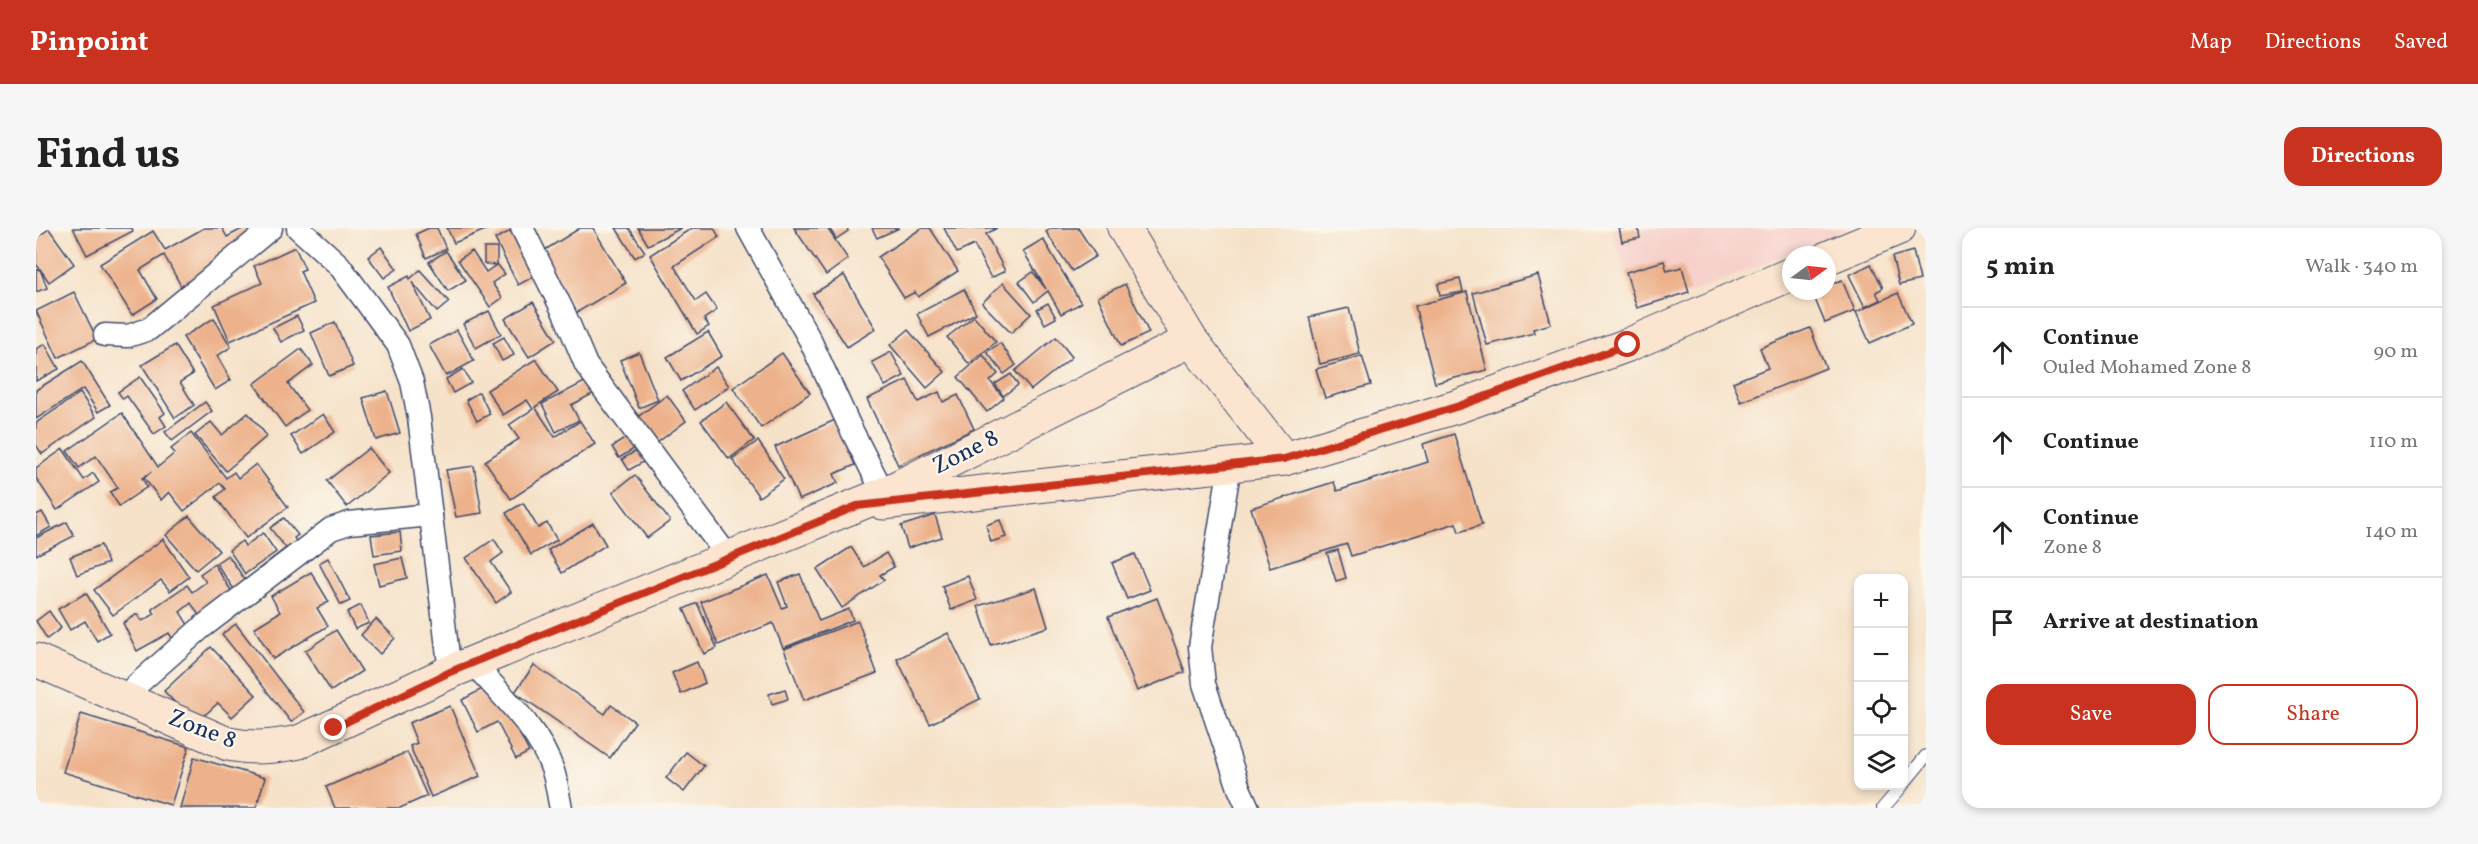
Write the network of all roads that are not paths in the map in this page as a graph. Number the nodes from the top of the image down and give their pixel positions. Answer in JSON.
{"nodes":[{"id":1,"x":271,"y":228,"type":"edge"},
{"id":2,"x":522,"y":228,"type":"edge"},
{"id":3,"x":748,"y":228,"type":"edge"},
{"id":4,"x":1124,"y":228,"type":"edge"},
{"id":5,"x":1899,"y":228,"type":"edge"},
{"id":6,"x":312,"y":232,"type":"edge"},
{"id":7,"x":1836,"y":254,"type":"edge"},
{"id":8,"x":1782,"y":278,"type":"edge"},
{"id":9,"x":105,"y":334,"type":"dead end"},
{"id":10,"x":1191,"y":340,"type":"junction"},
{"id":11,"x":1284,"y":459,"type":"junction"},
{"id":12,"x":1230,"y":465,"type":"junction"},
{"id":13,"x":870,"y":500,"type":"junction"},
{"id":14,"x":431,"y":515,"type":"junction"},
{"id":15,"x":729,"y":558,"type":"junction"},
{"id":16,"x":36,"y":660,"type":"edge"},
{"id":17,"x":462,"y":667,"type":"junction"},
{"id":18,"x":122,"y":698,"type":"junction"},
{"id":19,"x":1926,"y":756,"type":"edge"},
{"id":20,"x":1908,"y":778,"type":"edge"},
{"id":21,"x":1898,"y":790,"type":"edge"},
{"id":22,"x":561,"y":808,"type":"edge"},
{"id":23,"x":1248,"y":808,"type":"edge"},
{"id":24,"x":1883,"y":808,"type":"edge"}],
"edges":[{"from":1,"to":9,"type":"street"},
{"from":2,"to":15,"type":"street"},
{"from":3,"to":13,"type":"street"},
{"from":4,"to":10,"type":"main road"},
{"from":5,"to":7,"type":"main road"},
{"from":6,"to":14,"type":"street"},
{"from":8,"to":11,"type":"main road"},
{"from":10,"to":11,"type":"main road"},
{"from":10,"to":13,"type":"main road","name":"Zone 8"},
{"from":11,"to":12,"type":"main road"},
{"from":12,"to":13,"type":"main road"},
{"from":12,"to":23,"type":"street"},
{"from":13,"to":15,"type":"main road","name":"Zone 8"},
{"from":14,"to":17,"type":"street"},
{"from":14,"to":18,"type":"street"},
{"from":15,"to":17,"type":"main road","name":"Zone 8"},
{"from":16,"to":18,"type":"main road","name":"Zone 8"},
{"from":17,"to":18,"type":"main road","name":"Zone 8"},
{"from":17,"to":22,"type":"street"},
{"from":19,"to":20,"type":"lane"},
{"from":21,"to":24,"type":"lane"}]}
